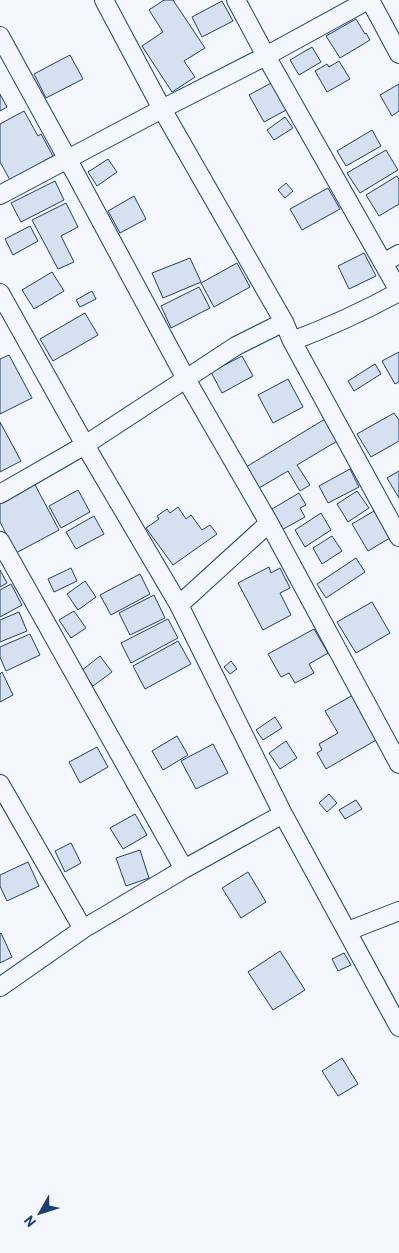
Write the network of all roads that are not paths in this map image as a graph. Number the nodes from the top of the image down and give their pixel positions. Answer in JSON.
{"nodes":[{"id":1,"x":104,"y":0,"type":"edge"},
{"id":2,"x":236,"y":0,"type":"edge"},
{"id":3,"x":369,"y":0,"type":"edge"},
{"id":4,"x":0,"y":36,"type":"edge"},
{"id":5,"x":399,"y":54,"type":"edge"},
{"id":6,"x":266,"y":56,"type":"junction"},
{"id":7,"x":162,"y":108,"type":"junction"},
{"id":8,"x":67,"y":158,"type":"junction"},
{"id":9,"x":0,"y":194,"type":"edge"},
{"id":10,"x":399,"y":254,"type":"edge"},
{"id":11,"x":383,"y":263,"type":"junction"},
{"id":12,"x":399,"y":292,"type":"edge"},
{"id":13,"x":0,"y":293,"type":"edge"},
{"id":14,"x":284,"y":322,"type":"junction"},
{"id":15,"x":292,"y":340,"type":"junction"},
{"id":16,"x":186,"y":379,"type":"junction"},
{"id":17,"x":85,"y":445,"type":"junction"},
{"id":18,"x":0,"y":494,"type":"edge"},
{"id":19,"x":269,"y":523,"type":"junction"},
{"id":20,"x":399,"y":537,"type":"edge"},
{"id":21,"x":0,"y":541,"type":"edge"},
{"id":22,"x":179,"y":604,"type":"junction"},
{"id":23,"x":399,"y":764,"type":"edge"},
{"id":24,"x":0,"y":784,"type":"edge"},
{"id":25,"x":283,"y":814,"type":"junction"},
{"id":26,"x":184,"y":869,"type":"junction"},
{"id":27,"x":399,"y":911,"type":"edge"},
{"id":28,"x":83,"y":929,"type":"junction"},
{"id":29,"x":348,"y":931,"type":"junction"},
{"id":30,"x":0,"y":987,"type":"edge"},
{"id":31,"x":399,"y":1027,"type":"edge"}],
"edges":[{"from":1,"to":7,"type":"street"},
{"from":2,"to":6,"type":"street"},
{"from":3,"to":5,"type":"street"},
{"from":3,"to":6,"type":"street"},
{"from":4,"to":8,"type":"street"},
{"from":6,"to":7,"type":"street"},
{"from":6,"to":11,"type":"street"},
{"from":7,"to":8,"type":"street"},
{"from":7,"to":14,"type":"street"},
{"from":8,"to":9,"type":"street"},
{"from":8,"to":16,"type":"street"},
{"from":10,"to":11,"type":"street"},
{"from":11,"to":12,"type":"street"},
{"from":12,"to":15,"type":"street"},
{"from":13,"to":17,"type":"street"},
{"from":14,"to":15,"type":"street"},
{"from":14,"to":16,"type":"street"},
{"from":15,"to":20,"type":"street"},
{"from":16,"to":17,"type":"street"},
{"from":16,"to":19,"type":"street"},
{"from":17,"to":18,"type":"street"},
{"from":17,"to":22,"type":"street"},
{"from":19,"to":22,"type":"street"},
{"from":19,"to":23,"type":"street"},
{"from":21,"to":26,"type":"street"},
{"from":22,"to":25,"type":"street"},
{"from":24,"to":28,"type":"street"},
{"from":25,"to":26,"type":"street"},
{"from":25,"to":29,"type":"street"},
{"from":26,"to":28,"type":"street"},
{"from":27,"to":29,"type":"street"},
{"from":28,"to":30,"type":"street"},
{"from":29,"to":31,"type":"street"}]}
